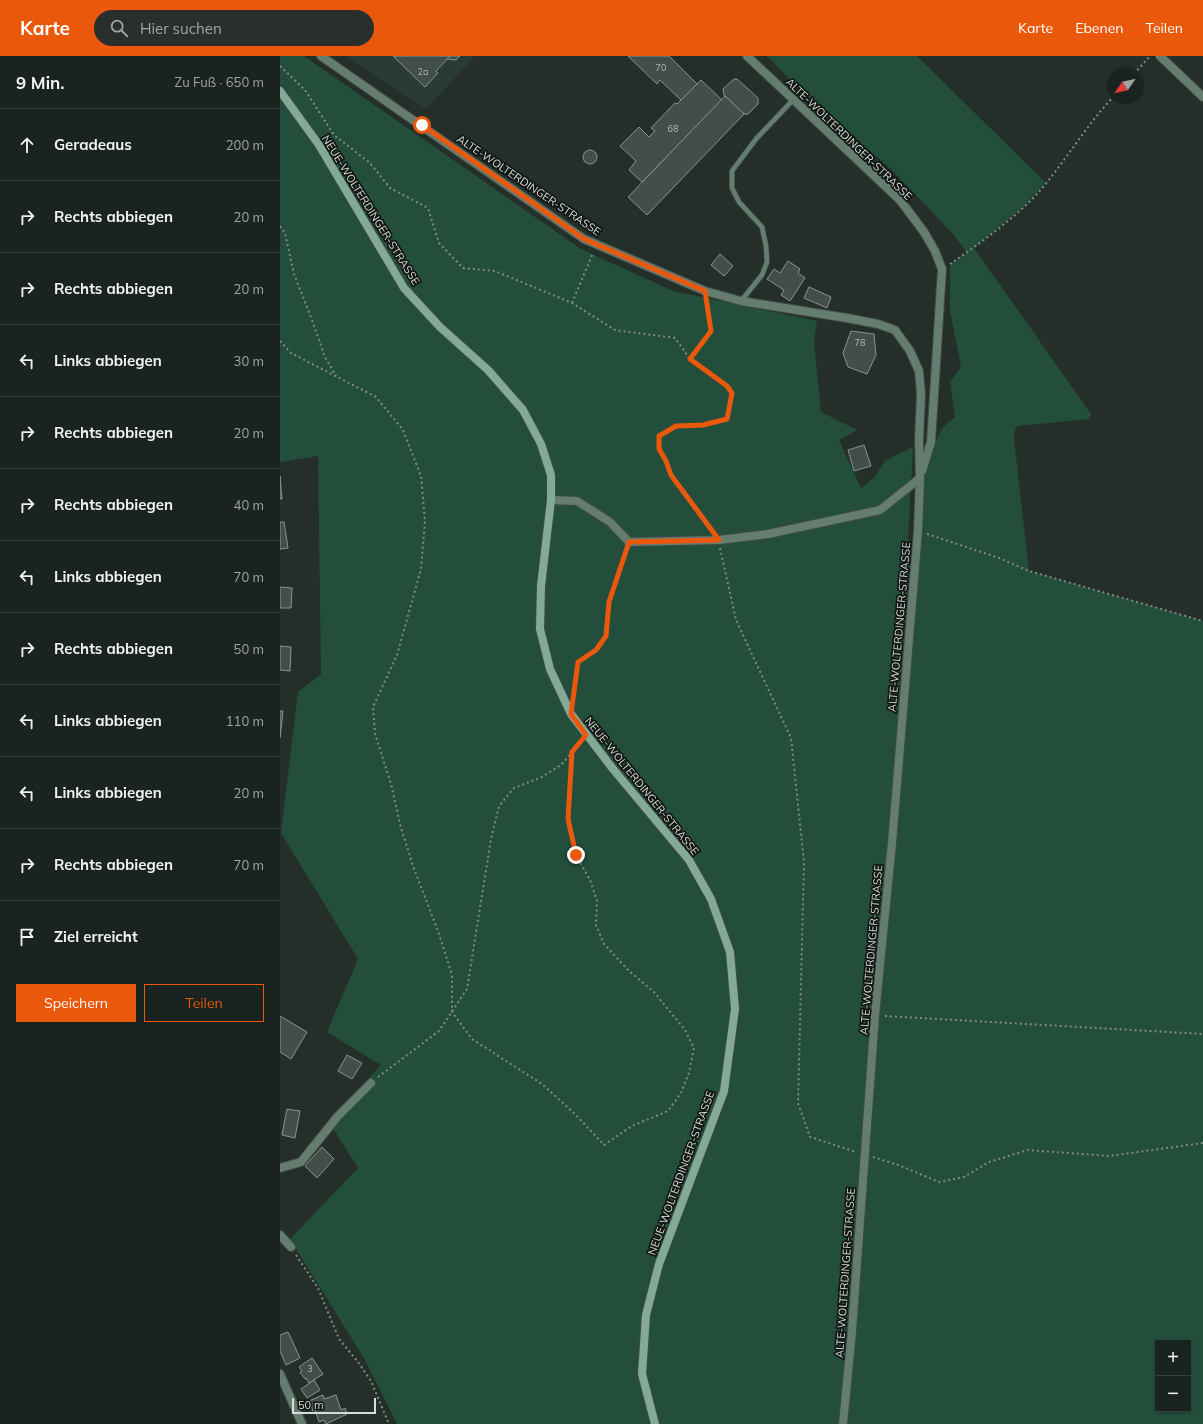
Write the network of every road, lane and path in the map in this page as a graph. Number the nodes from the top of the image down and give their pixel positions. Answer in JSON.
{"nodes":[{"id":1,"x":321,"y":56,"type":"edge"},
{"id":2,"x":747,"y":56,"type":"edge"},
{"id":3,"x":1150,"y":56,"type":"edge"},
{"id":4,"x":1160,"y":56,"type":"edge"},
{"id":5,"x":280,"y":66,"type":"edge"},
{"id":6,"x":1139,"y":68,"type":"edge"},
{"id":7,"x":280,"y":91,"type":"edge"},
{"id":8,"x":1203,"y":97,"type":"edge"},
{"id":9,"x":793,"y":100,"type":"junction"},
{"id":10,"x":1107,"y":103,"type":"edge"},
{"id":11,"x":280,"y":226,"type":"edge"},
{"id":12,"x":597,"y":245,"type":"junction"},
{"id":13,"x":950,"y":264,"type":"dead end"},
{"id":14,"x":705,"y":291,"type":"junction"},
{"id":15,"x":741,"y":301,"type":"junction"},
{"id":16,"x":572,"y":303,"type":"junction"},
{"id":17,"x":280,"y":341,"type":"edge"},
{"id":18,"x":690,"y":359,"type":"junction"},
{"id":19,"x":336,"y":376,"type":"junction"},
{"id":20,"x":920,"y":478,"type":"junction"},
{"id":21,"x":551,"y":500,"type":"junction"},
{"id":22,"x":918,"y":531,"type":"junction"},
{"id":23,"x":719,"y":540,"type":"junction"},
{"id":24,"x":629,"y":542,"type":"junction"},
{"id":25,"x":1203,"y":621,"type":"edge"},
{"id":26,"x":571,"y":714,"type":"junction"},
{"id":27,"x":586,"y":735,"type":"junction"},
{"id":28,"x":572,"y":752,"type":"junction"},
{"id":29,"x":452,"y":1012,"type":"junction"},
{"id":30,"x":875,"y":1015,"type":"junction"},
{"id":31,"x":1203,"y":1034,"type":"edge"},
{"id":32,"x":371,"y":1083,"type":"joint"},
{"id":33,"x":1203,"y":1143,"type":"edge"},
{"id":34,"x":865,"y":1155,"type":"junction"},
{"id":35,"x":280,"y":1168,"type":"edge"},
{"id":36,"x":280,"y":1235,"type":"edge"},
{"id":37,"x":291,"y":1247,"type":"joint"},
{"id":38,"x":280,"y":1374,"type":"edge"},
{"id":39,"x":302,"y":1424,"type":"edge"},
{"id":40,"x":389,"y":1424,"type":"edge"},
{"id":41,"x":655,"y":1424,"type":"edge"},
{"id":42,"x":844,"y":1424,"type":"edge"}],
"edges":[{"from":1,"to":12,"type":"street","name":"ALTE-WOLTERDINGER-STRASSE"},
{"from":2,"to":9,"type":"street","name":"ALTE-WOLTERDINGER-STRASSE"},
{"from":3,"to":6,"type":"path"},
{"from":4,"to":8,"type":"street"},
{"from":5,"to":16,"type":"path"},
{"from":7,"to":21,"type":"main road","name":"NEUE-WOLTERDINGER-STRASSE"},
{"from":9,"to":15,"type":"lane"},
{"from":9,"to":20,"type":"street","name":"ALTE-WOLTERDINGER-STRASSE"},
{"from":10,"to":13,"type":"path"},
{"from":11,"to":19,"type":"path"},
{"from":12,"to":14,"type":"street","name":"ALTE-WOLTERDINGER-STRASSE"},
{"from":12,"to":16,"type":"path"},
{"from":14,"to":15,"type":"street","name":"ALTE-WOLTERDINGER-STRASSE"},
{"from":14,"to":18,"type":"path"},
{"from":15,"to":20,"type":"street","name":"ALTE-WOLTERDINGER-STRASSE"},
{"from":16,"to":18,"type":"path"},
{"from":17,"to":19,"type":"path"},
{"from":18,"to":23,"type":"path"},
{"from":19,"to":29,"type":"path"},
{"from":20,"to":22,"type":"street","name":"ALTE-WOLTERDINGER-STRASSE"},
{"from":20,"to":23,"type":"street"},
{"from":21,"to":24,"type":"street"},
{"from":21,"to":26,"type":"main road","name":"NEUE-WOLTERDINGER-STRASSE"},
{"from":22,"to":25,"type":"path"},
{"from":22,"to":30,"type":"street","name":"ALTE-WOLTERDINGER-STRASSE"},
{"from":23,"to":24,"type":"street"},
{"from":23,"to":34,"type":"path"},
{"from":24,"to":26,"type":"path"},
{"from":26,"to":27,"type":"main road","name":"NEUE-WOLTERDINGER-STRASSE"},
{"from":27,"to":28,"type":"path"},
{"from":27,"to":41,"type":"main road","name":"NEUE-WOLTERDINGER-STRASSE"},
{"from":28,"to":29,"type":"path"},
{"from":28,"to":29,"type":"path"},
{"from":29,"to":32,"type":"path"},
{"from":30,"to":31,"type":"path"},
{"from":30,"to":34,"type":"street","name":"ALTE-WOLTERDINGER-STRASSE"},
{"from":32,"to":35,"type":"street"},
{"from":33,"to":34,"type":"path"},
{"from":34,"to":42,"type":"street","name":"ALTE-WOLTERDINGER-STRASSE"},
{"from":36,"to":37,"type":"street"},
{"from":37,"to":40,"type":"path"},
{"from":38,"to":39,"type":"street"}]}
